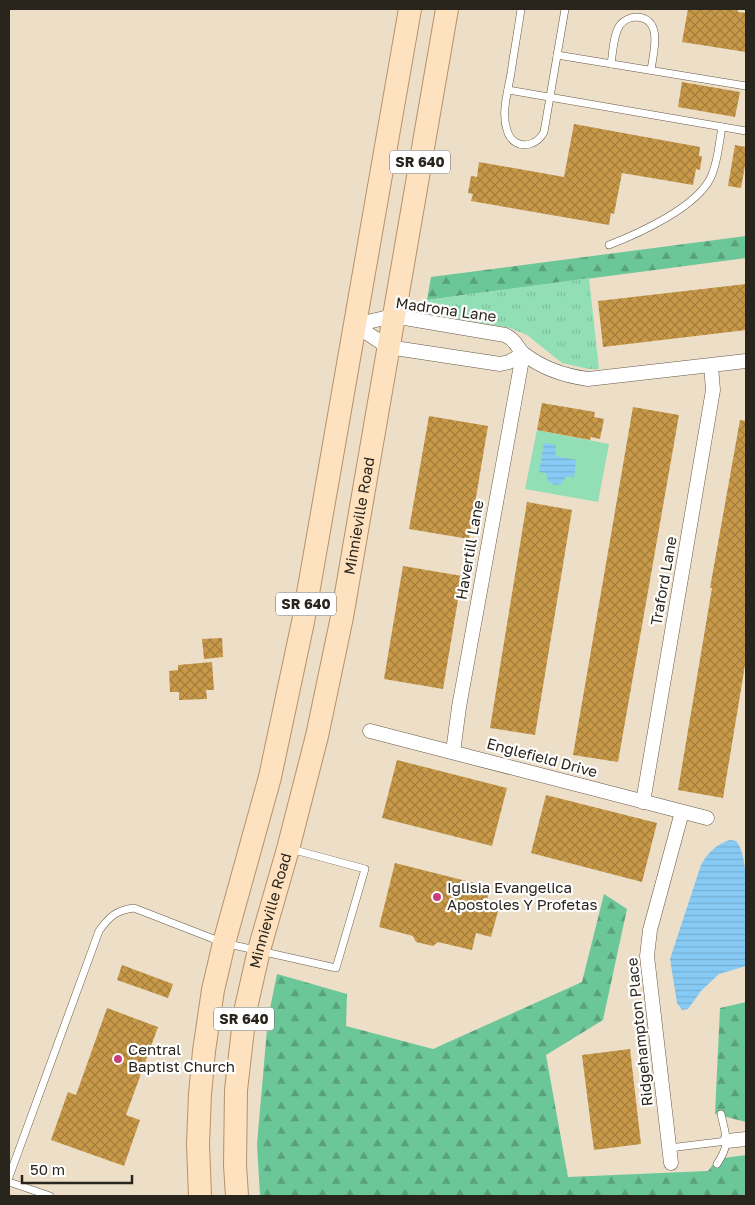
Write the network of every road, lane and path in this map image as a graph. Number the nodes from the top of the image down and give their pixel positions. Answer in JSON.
{"nodes":[{"id":1,"x":410,"y":9,"type":"edge"},
{"id":2,"x":447,"y":9,"type":"edge"},
{"id":3,"x":521,"y":9,"type":"edge"},
{"id":4,"x":565,"y":9,"type":"edge"},
{"id":5,"x":557,"y":55,"type":"junction"},
{"id":6,"x":611,"y":64,"type":"junction"},
{"id":7,"x":651,"y":70,"type":"junction"},
{"id":8,"x":746,"y":86,"type":"edge"},
{"id":9,"x":508,"y":90,"type":"junction"},
{"id":10,"x":550,"y":97,"type":"junction"},
{"id":11,"x":722,"y":127,"type":"junction"},
{"id":12,"x":746,"y":131,"type":"edge"},
{"id":13,"x":609,"y":245,"type":"dead end"},
{"id":14,"x":393,"y":316,"type":"junction"},
{"id":15,"x":355,"y":325,"type":"junction"},
{"id":16,"x":388,"y":346,"type":"junction"},
{"id":17,"x":523,"y":354,"type":"junction"},
{"id":18,"x":746,"y":361,"type":"edge"},
{"id":19,"x":711,"y":366,"type":"junction"},
{"id":20,"x":370,"y":731,"type":"dead end"},
{"id":21,"x":453,"y":752,"type":"junction"},
{"id":22,"x":643,"y":802,"type":"junction"},
{"id":23,"x":682,"y":812,"type":"junction"},
{"id":24,"x":707,"y":818,"type":"dead end"},
{"id":25,"x":288,"y":849,"type":"junction"},
{"id":26,"x":224,"y":943,"type":"junction"},
{"id":27,"x":259,"y":950,"type":"junction"},
{"id":28,"x":721,"y":1114,"type":"dead end"},
{"id":29,"x":746,"y":1139,"type":"edge"},
{"id":30,"x":727,"y":1141,"type":"junction"},
{"id":31,"x":669,"y":1148,"type":"junction"},
{"id":32,"x":671,"y":1164,"type":"dead end"},
{"id":33,"x":717,"y":1164,"type":"dead end"},
{"id":34,"x":9,"y":1177,"type":"edge"},
{"id":35,"x":9,"y":1182,"type":"edge"},
{"id":36,"x":50,"y":1196,"type":"edge"},
{"id":37,"x":200,"y":1196,"type":"edge"},
{"id":38,"x":237,"y":1196,"type":"edge"}],
"edges":[{"from":1,"to":15,"type":"main road","number":"SR 640"},
{"from":2,"to":14,"type":"main road","name":"Minnieville Road","number":"SR 640"},
{"from":3,"to":9,"type":"lane"},
{"from":4,"to":5,"type":"lane"},
{"from":5,"to":6,"type":"lane"},
{"from":5,"to":10,"type":"lane"},
{"from":6,"to":7,"type":"lane"},
{"from":6,"to":7,"type":"lane"},
{"from":7,"to":8,"type":"lane"},
{"from":9,"to":10,"type":"lane"},
{"from":9,"to":10,"type":"lane"},
{"from":10,"to":11,"type":"lane"},
{"from":11,"to":12,"type":"lane"},
{"from":11,"to":13,"type":"lane"},
{"from":14,"to":15,"type":"street","name":"Madrona Lane"},
{"from":14,"to":16,"type":"main road","name":"Minnieville Road","number":"SR 640"},
{"from":14,"to":17,"type":"street","name":"Madrona Lane"},
{"from":15,"to":16,"type":"street"},
{"from":15,"to":26,"type":"main road","number":"SR 640"},
{"from":16,"to":17,"type":"street"},
{"from":16,"to":25,"type":"main road","name":"Minnieville Road","number":"SR 640"},
{"from":17,"to":19,"type":"street","name":"Madrona Lane"},
{"from":17,"to":21,"type":"street","name":"Havertill Lane"},
{"from":18,"to":19,"type":"street","name":"Madrona Lane"},
{"from":19,"to":22,"type":"street","name":"Traford Lane"},
{"from":20,"to":21,"type":"street","name":"Englefield Drive"},
{"from":21,"to":22,"type":"street","name":"Englefield Drive"},
{"from":22,"to":23,"type":"street","name":"Englefield Drive"},
{"from":23,"to":24,"type":"street","name":"Englefield Drive"},
{"from":23,"to":31,"type":"street","name":"Ridgehampton Place"},
{"from":25,"to":27,"type":"main road","name":"Minnieville Road","number":"SR 640"},
{"from":25,"to":27,"type":"lane"},
{"from":26,"to":27,"type":"lane"},
{"from":26,"to":34,"type":"lane"},
{"from":26,"to":37,"type":"main road","number":"SR 640"},
{"from":27,"to":38,"type":"main road","name":"Minnieville Road","number":"SR 640"},
{"from":28,"to":30,"type":"lane"},
{"from":29,"to":30,"type":"street"},
{"from":30,"to":31,"type":"lane"},
{"from":30,"to":33,"type":"lane"},
{"from":31,"to":32,"type":"street","name":"Ridgehampton Place"},
{"from":35,"to":36,"type":"lane"}]}
